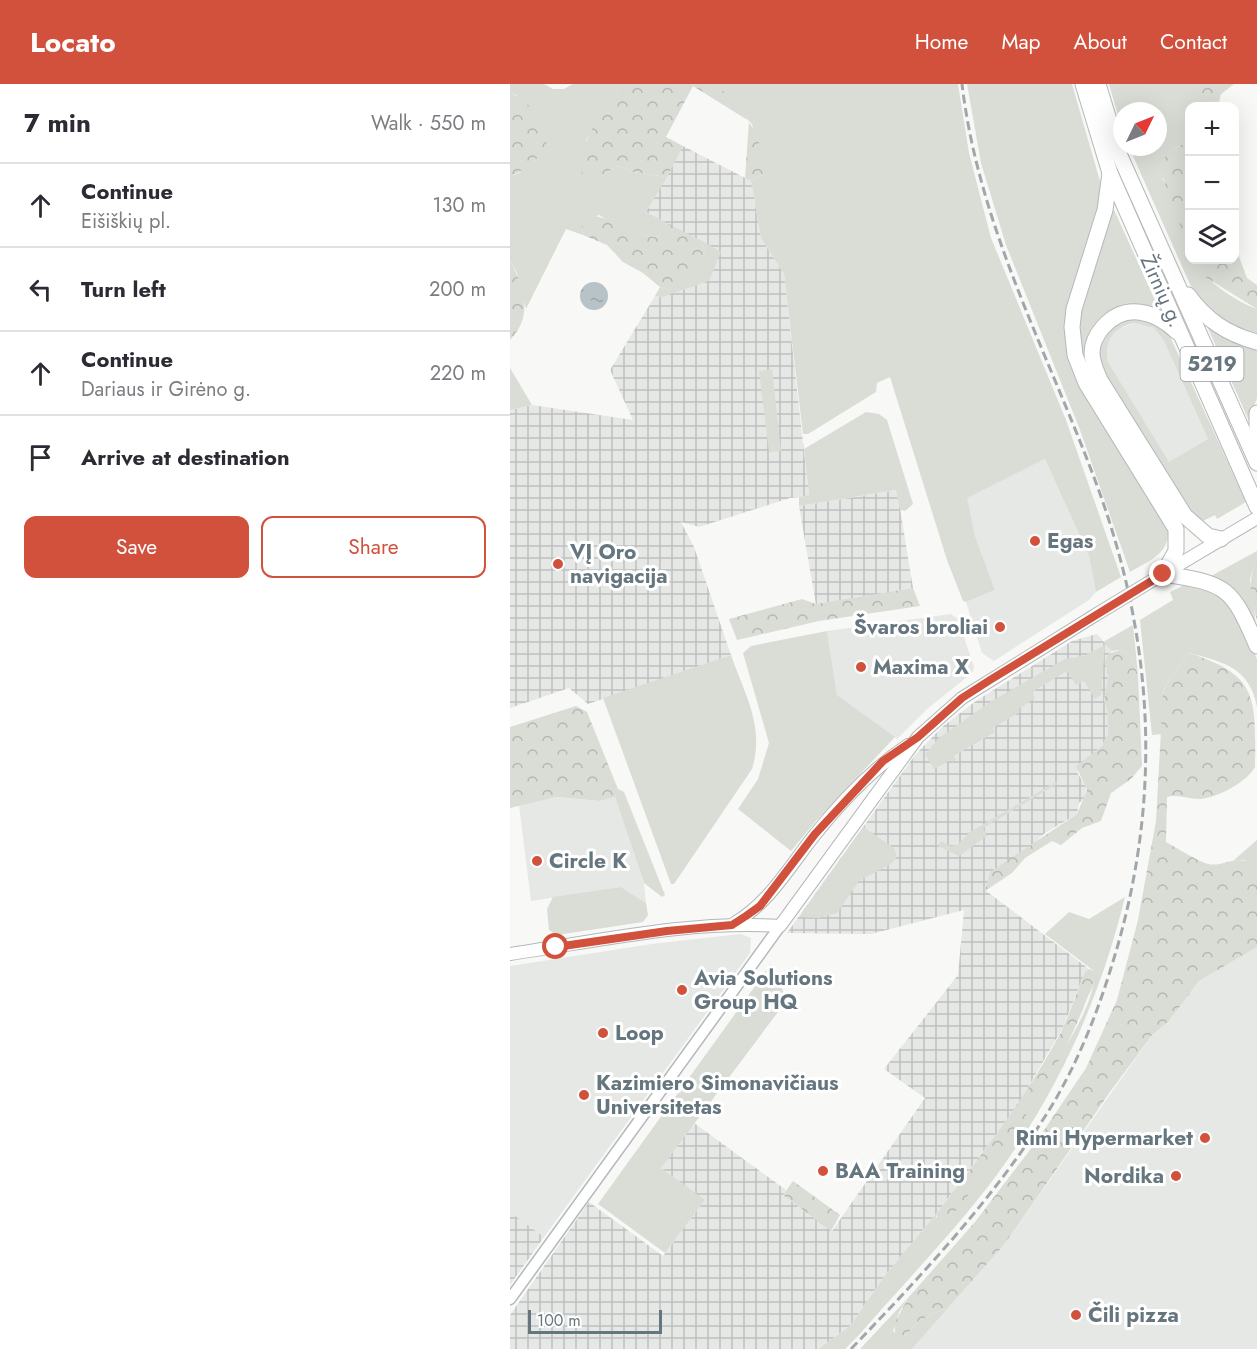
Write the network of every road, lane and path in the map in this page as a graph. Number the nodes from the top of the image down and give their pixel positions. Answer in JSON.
{"nodes":[{"id":1,"x":1083,"y":84,"type":"edge"},
{"id":2,"x":1098,"y":84,"type":"edge"},
{"id":3,"x":1110,"y":173,"type":"junction"},
{"id":4,"x":1167,"y":265,"type":"junction"},
{"id":5,"x":1184,"y":339,"type":"junction"},
{"id":6,"x":1257,"y":342,"type":"edge"},
{"id":7,"x":1257,"y":413,"type":"edge"},
{"id":8,"x":1257,"y":450,"type":"edge"},
{"id":9,"x":1257,"y":463,"type":"edge"},
{"id":10,"x":1257,"y":507,"type":"edge"},
{"id":11,"x":1257,"y":518,"type":"edge"},
{"id":12,"x":1221,"y":539,"type":"junction"},
{"id":13,"x":1163,"y":574,"type":"junction"},
{"id":14,"x":1257,"y":646,"type":"edge"},
{"id":15,"x":918,"y":737,"type":"junction"},
{"id":16,"x":732,"y":925,"type":"junction"},
{"id":17,"x":780,"y":926,"type":"junction"},
{"id":18,"x":510,"y":954,"type":"edge"},
{"id":19,"x":510,"y":1299,"type":"edge"}],
"edges":[{"from":1,"to":3,"type":"highway","number":"5219"},
{"from":2,"to":4,"type":"highway","number":"5219"},
{"from":3,"to":5,"type":"highway","name":"Žirnių g.","number":"5219"},
{"from":3,"to":13,"type":"highway"},
{"from":4,"to":6,"type":"highway"},
{"from":4,"to":9,"type":"highway","name":"Žirnių g.","number":"5219"},
{"from":5,"to":10,"type":"highway","name":"Žirnių g.","number":"5219"},
{"from":5,"to":12,"type":"highway"},
{"from":7,"to":8,"type":"highway"},
{"from":11,"to":12,"type":"main road"},
{"from":12,"to":13,"type":"main road"},
{"from":13,"to":14,"type":"highway"},
{"from":13,"to":15,"type":"main road","bridge":true},
{"from":15,"to":16,"type":"main road"},
{"from":15,"to":17,"type":"main road"},
{"from":16,"to":17,"type":"main road"},
{"from":16,"to":18,"type":"main road"},
{"from":17,"to":19,"type":"main road"}]}
